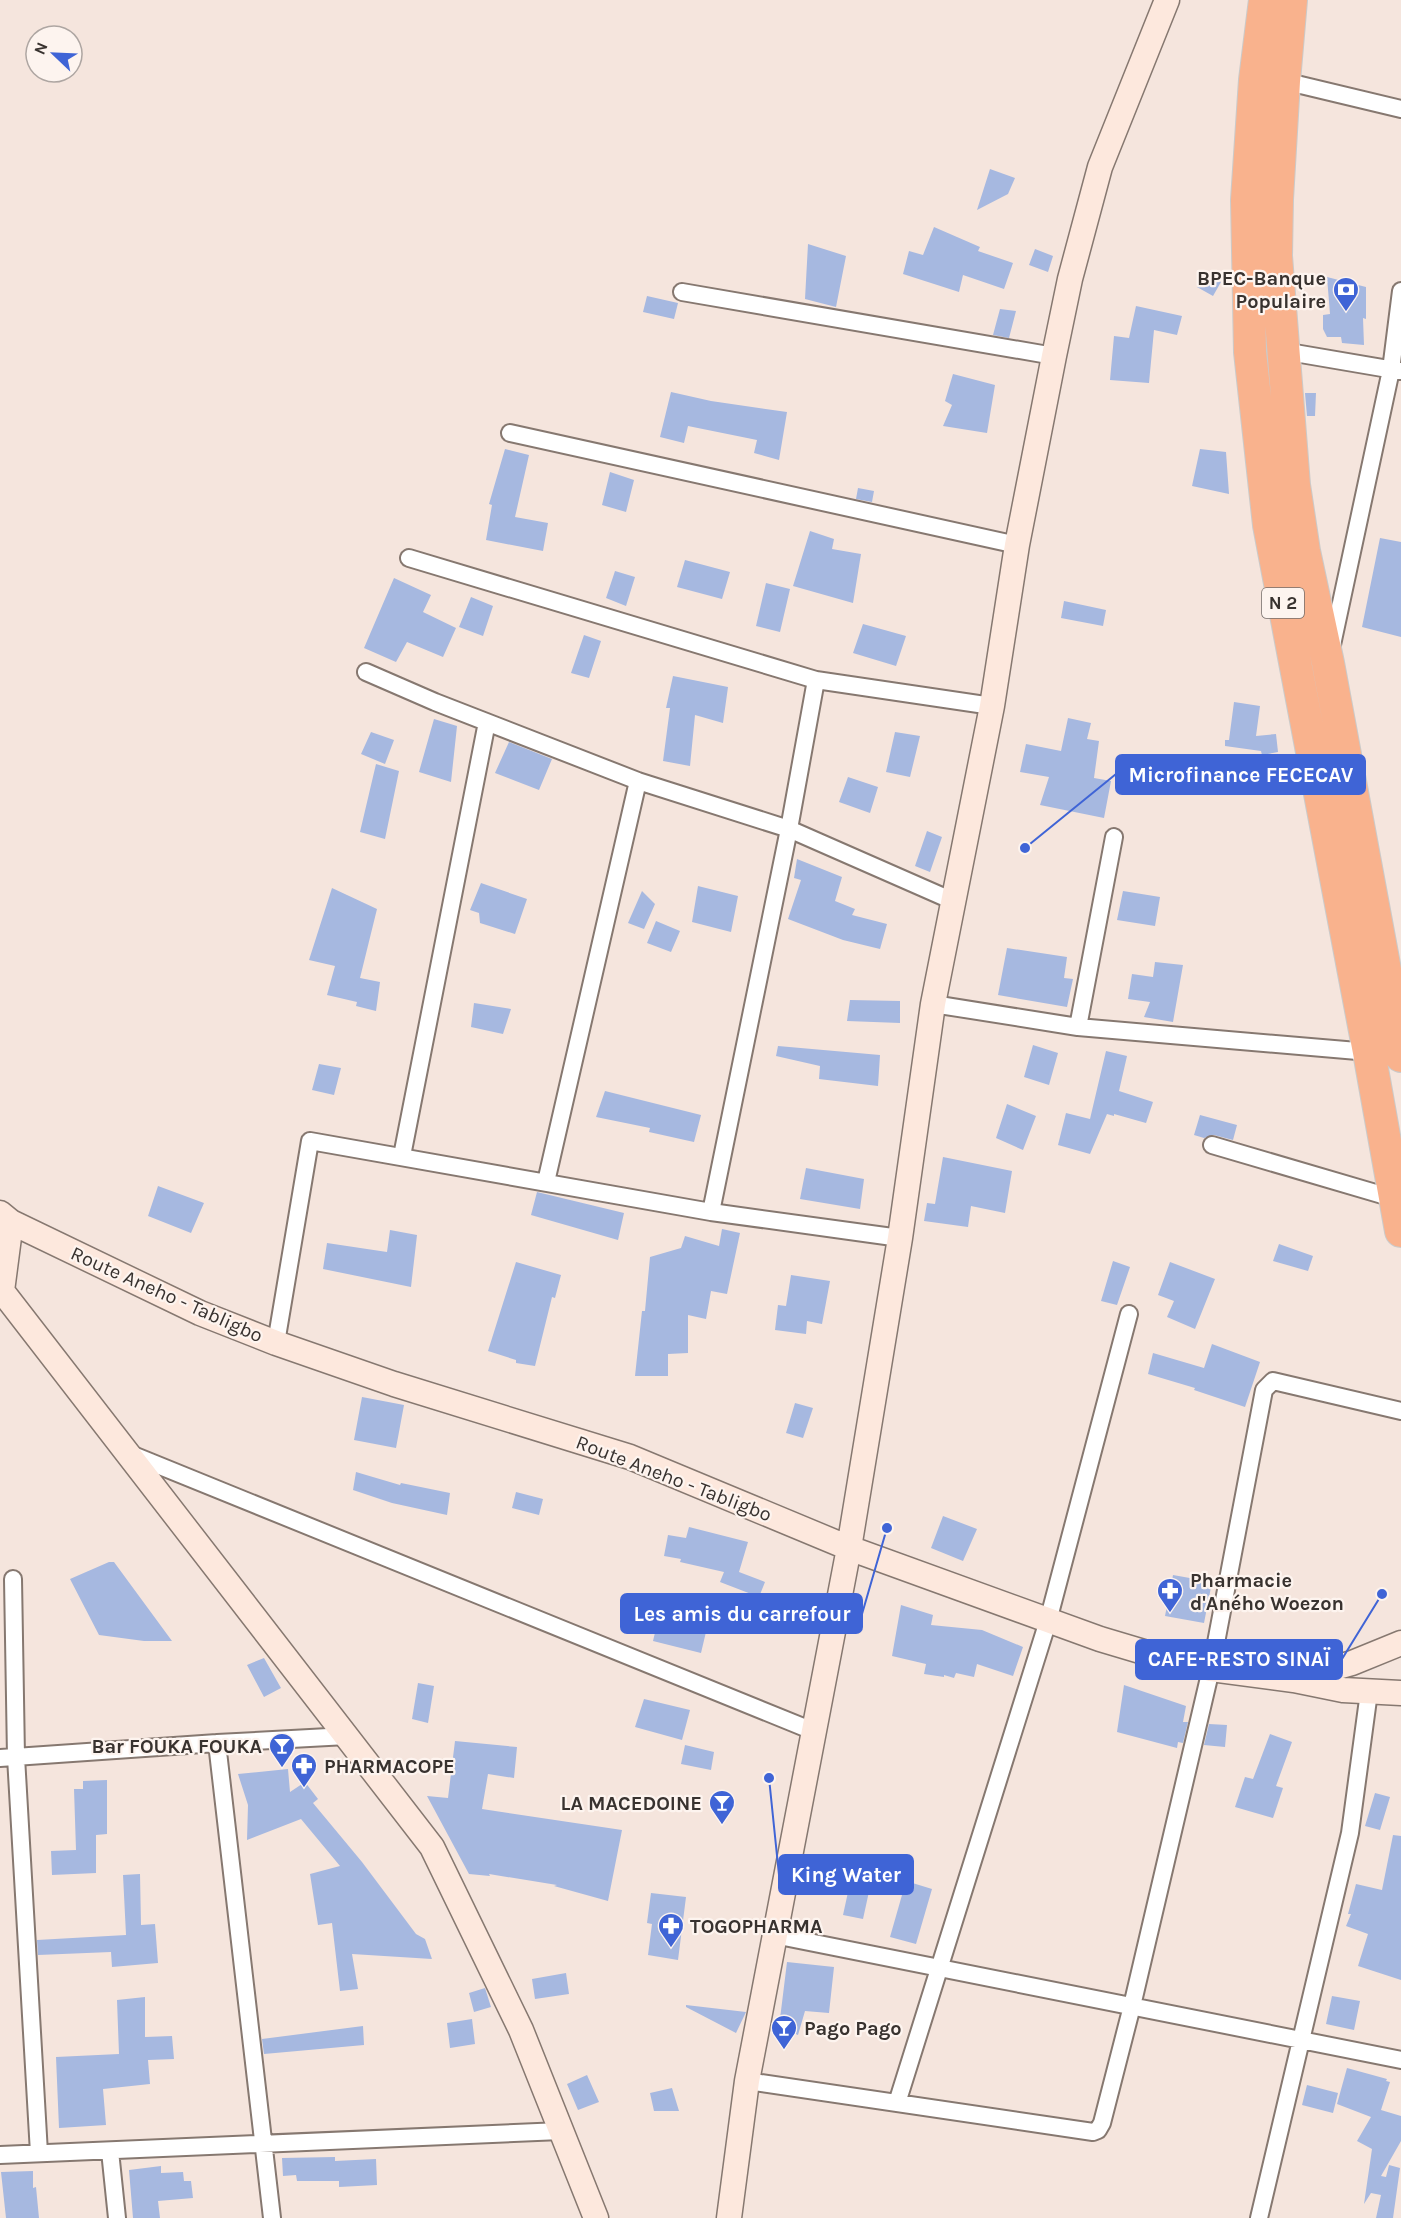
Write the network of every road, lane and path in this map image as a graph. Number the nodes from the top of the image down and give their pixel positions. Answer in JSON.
{"nodes":[{"id":1,"x":1167,"y":0,"type":"edge"},
{"id":2,"x":1265,"y":0,"type":"edge"},
{"id":3,"x":1291,"y":0,"type":"edge"},
{"id":4,"x":1284,"y":81,"type":"junction"},
{"id":5,"x":1401,"y":109,"type":"edge"},
{"id":6,"x":1401,"y":291,"type":"edge"},
{"id":7,"x":682,"y":292,"type":"dead end"},
{"id":8,"x":1283,"y":351,"type":"junction"},
{"id":9,"x":1054,"y":356,"type":"junction"},
{"id":10,"x":1396,"y":370,"type":"edge"},
{"id":11,"x":510,"y":433,"type":"dead end"},
{"id":12,"x":1017,"y":544,"type":"junction"},
{"id":13,"x":409,"y":558,"type":"dead end"},
{"id":14,"x":1328,"y":663,"type":"junction"},
{"id":15,"x":366,"y":672,"type":"dead end"},
{"id":16,"x":816,"y":680,"type":"junction"},
{"id":17,"x":992,"y":706,"type":"junction"},
{"id":18,"x":487,"y":722,"type":"junction"},
{"id":19,"x":638,"y":781,"type":"junction"},
{"id":20,"x":789,"y":829,"type":"junction"},
{"id":21,"x":1114,"y":837,"type":"dead end"},
{"id":22,"x":953,"y":901,"type":"junction"},
{"id":23,"x":933,"y":1004,"type":"junction"},
{"id":24,"x":1078,"y":1027,"type":"junction"},
{"id":25,"x":1369,"y":1052,"type":"junction"},
{"id":26,"x":1401,"y":1056,"type":"edge"},
{"id":27,"x":1212,"y":1144,"type":"dead end"},
{"id":28,"x":402,"y":1156,"type":"junction"},
{"id":29,"x":546,"y":1182,"type":"junction"},
{"id":30,"x":1396,"y":1199,"type":"junction"},
{"id":31,"x":711,"y":1212,"type":"junction"},
{"id":32,"x":6,"y":1218,"type":"edge"},
{"id":33,"x":1401,"y":1232,"type":"edge"},
{"id":34,"x":900,"y":1238,"type":"junction"},
{"id":35,"x":1129,"y":1314,"type":"dead end"},
{"id":36,"x":276,"y":1343,"type":"junction"},
{"id":37,"x":1401,"y":1411,"type":"edge"},
{"id":38,"x":128,"y":1453,"type":"junction"},
{"id":39,"x":849,"y":1548,"type":"junction"},
{"id":40,"x":13,"y":1579,"type":"dead end"},
{"id":41,"x":1048,"y":1621,"type":"junction"},
{"id":42,"x":1401,"y":1642,"type":"edge"},
{"id":43,"x":1211,"y":1669,"type":"junction"},
{"id":44,"x":1294,"y":1680,"type":"junction"},
{"id":45,"x":1369,"y":1692,"type":"junction"},
{"id":46,"x":1401,"y":1693,"type":"edge"},
{"id":47,"x":813,"y":1731,"type":"junction"},
{"id":48,"x":347,"y":1736,"type":"junction"},
{"id":49,"x":217,"y":1743,"type":"junction"},
{"id":50,"x":8,"y":1758,"type":"edge"},
{"id":51,"x":774,"y":1935,"type":"junction"},
{"id":52,"x":939,"y":1968,"type":"junction"},
{"id":53,"x":1132,"y":2006,"type":"junction"},
{"id":54,"x":1301,"y":2040,"type":"junction"},
{"id":55,"x":1401,"y":2060,"type":"edge"},
{"id":56,"x":747,"y":2081,"type":"junction"},
{"id":57,"x":897,"y":2103,"type":"junction"},
{"id":58,"x":561,"y":2131,"type":"junction"},
{"id":59,"x":263,"y":2145,"type":"junction"},
{"id":60,"x":110,"y":2151,"type":"junction"},
{"id":61,"x":39,"y":2153,"type":"junction"},
{"id":62,"x":0,"y":2155,"type":"edge"},
{"id":63,"x":117,"y":2218,"type":"edge"},
{"id":64,"x":272,"y":2218,"type":"edge"},
{"id":65,"x":596,"y":2218,"type":"edge"},
{"id":66,"x":729,"y":2218,"type":"edge"},
{"id":67,"x":1259,"y":2218,"type":"edge"}],
"edges":[{"from":1,"to":9,"type":"street"},
{"from":2,"to":25,"type":"highway","number":"N 2"},
{"from":3,"to":4,"type":"highway","number":"N 2"},
{"from":4,"to":5,"type":"street"},
{"from":4,"to":8,"type":"highway","number":"N 2"},
{"from":6,"to":10,"type":"street"},
{"from":7,"to":9,"type":"street"},
{"from":8,"to":10,"type":"street"},
{"from":8,"to":14,"type":"highway","number":"N 2"},
{"from":9,"to":12,"type":"street"},
{"from":10,"to":14,"type":"street"},
{"from":11,"to":12,"type":"street"},
{"from":12,"to":17,"type":"street"},
{"from":13,"to":16,"type":"street"},
{"from":14,"to":26,"type":"highway","number":"N 2"},
{"from":15,"to":18,"type":"street"},
{"from":16,"to":17,"type":"street"},
{"from":16,"to":20,"type":"street"},
{"from":17,"to":22,"type":"street"},
{"from":18,"to":19,"type":"street"},
{"from":18,"to":28,"type":"street"},
{"from":19,"to":20,"type":"street"},
{"from":19,"to":29,"type":"street"},
{"from":20,"to":22,"type":"street"},
{"from":20,"to":31,"type":"street"},
{"from":21,"to":24,"type":"street"},
{"from":22,"to":23,"type":"street"},
{"from":23,"to":24,"type":"street"},
{"from":23,"to":34,"type":"street"},
{"from":24,"to":25,"type":"street"},
{"from":25,"to":30,"type":"highway","number":"N 2"},
{"from":27,"to":30,"type":"street"},
{"from":28,"to":29,"type":"street"},
{"from":28,"to":36,"type":"street"},
{"from":29,"to":31,"type":"street"},
{"from":30,"to":33,"type":"highway"},
{"from":31,"to":34,"type":"street"},
{"from":32,"to":36,"type":"street","name":"Route Aneho - Tabligbo"},
{"from":32,"to":38,"type":"street"},
{"from":34,"to":39,"type":"street"},
{"from":35,"to":41,"type":"street"},
{"from":36,"to":39,"type":"street","name":"Route Aneho - Tabligbo"},
{"from":37,"to":43,"type":"street"},
{"from":38,"to":47,"type":"street"},
{"from":38,"to":48,"type":"street"},
{"from":39,"to":41,"type":"street","name":"Route Aneho - Tabligbo"},
{"from":39,"to":47,"type":"street"},
{"from":40,"to":50,"type":"street"},
{"from":41,"to":43,"type":"street","name":"Route Aneho - Tabligbo"},
{"from":41,"to":52,"type":"street"},
{"from":42,"to":44,"type":"street"},
{"from":43,"to":44,"type":"street","name":"Route Aneho - Tabligbo"},
{"from":43,"to":53,"type":"street"},
{"from":44,"to":45,"type":"street","name":"Route Aneho - Tabligbo"},
{"from":45,"to":46,"type":"street","name":"Route Aneho - Tabligbo"},
{"from":45,"to":54,"type":"street"},
{"from":47,"to":51,"type":"street"},
{"from":48,"to":49,"type":"street"},
{"from":48,"to":58,"type":"street"},
{"from":49,"to":50,"type":"street"},
{"from":49,"to":59,"type":"street"},
{"from":50,"to":61,"type":"street"},
{"from":51,"to":52,"type":"street"},
{"from":51,"to":56,"type":"street"},
{"from":52,"to":53,"type":"street"},
{"from":52,"to":57,"type":"street"},
{"from":53,"to":54,"type":"street"},
{"from":53,"to":57,"type":"street"},
{"from":54,"to":55,"type":"street"},
{"from":54,"to":67,"type":"street"},
{"from":56,"to":57,"type":"street"},
{"from":56,"to":66,"type":"street"},
{"from":58,"to":59,"type":"street"},
{"from":58,"to":65,"type":"street"},
{"from":59,"to":60,"type":"street"},
{"from":59,"to":64,"type":"street"},
{"from":60,"to":61,"type":"street"},
{"from":60,"to":63,"type":"street"},
{"from":61,"to":62,"type":"street"}]}
